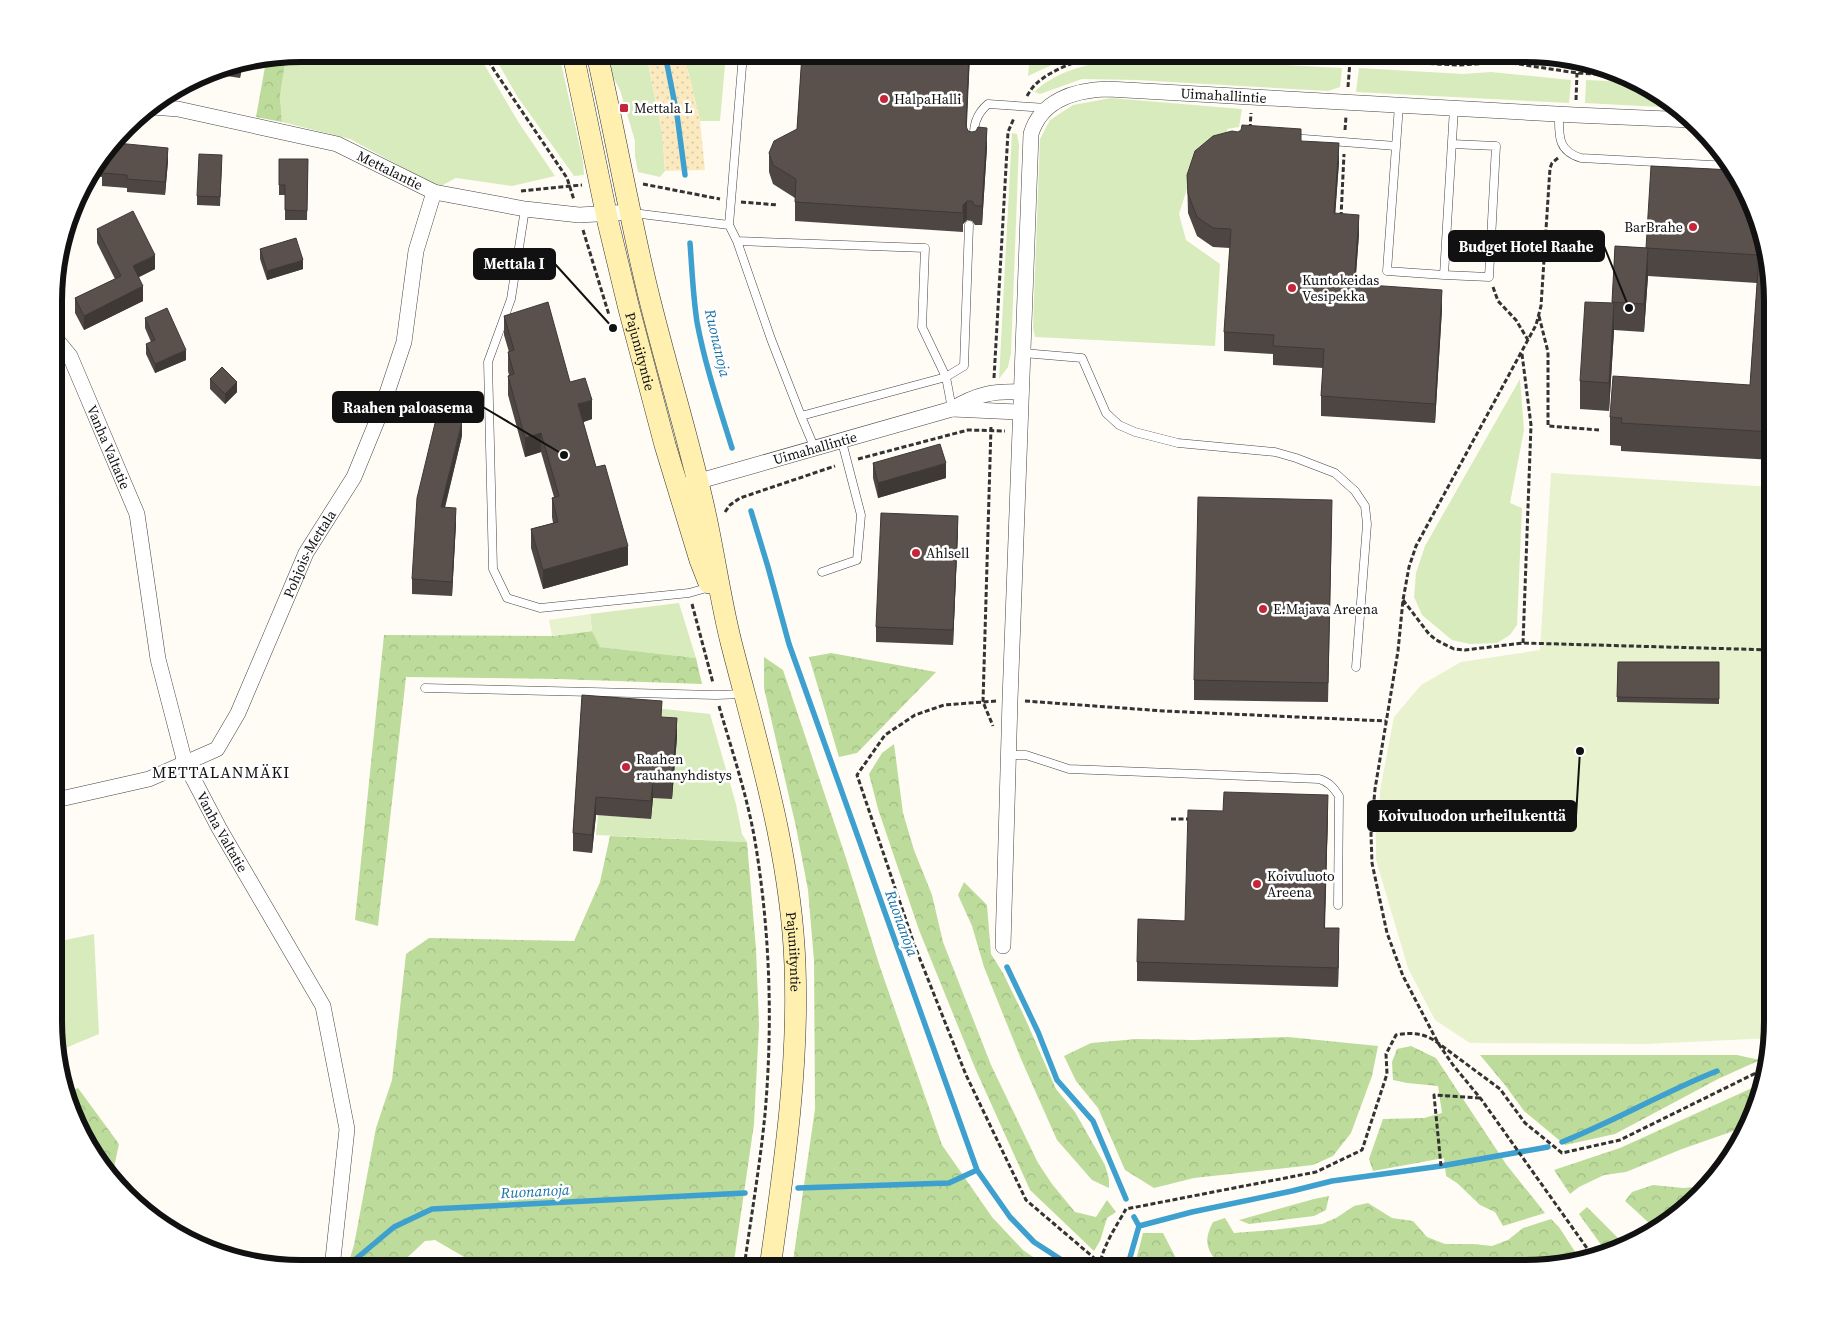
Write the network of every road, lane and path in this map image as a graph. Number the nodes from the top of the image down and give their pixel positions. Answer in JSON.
{"nodes":[{"id":1,"x":490,"y":62,"type":"edge"},
{"id":2,"x":575,"y":62,"type":"edge"},
{"id":3,"x":599,"y":62,"type":"edge"},
{"id":4,"x":742,"y":62,"type":"edge"},
{"id":5,"x":1396,"y":62,"type":"edge"},
{"id":6,"x":1505,"y":62,"type":"joint"},
{"id":7,"x":1577,"y":73,"type":"junction"},
{"id":8,"x":1598,"y":74,"type":"edge"},
{"id":9,"x":1253,"y":97,"type":"junction"},
{"id":10,"x":1399,"y":105,"type":"junction"},
{"id":11,"x":162,"y":108,"type":"edge"},
{"id":12,"x":1047,"y":108,"type":"junction"},
{"id":13,"x":1454,"y":108,"type":"junction"},
{"id":14,"x":1559,"y":114,"type":"junction"},
{"id":15,"x":1576,"y":115,"type":"junction"},
{"id":16,"x":1680,"y":119,"type":"edge"},
{"id":17,"x":1346,"y":120,"type":"dead end"},
{"id":18,"x":1249,"y":136,"type":"joint"},
{"id":19,"x":1344,"y":142,"type":"junction"},
{"id":20,"x":1452,"y":144,"type":"junction"},
{"id":21,"x":972,"y":146,"type":"edge"},
{"id":22,"x":1396,"y":146,"type":"junction"},
{"id":23,"x":1566,"y":150,"type":"junction"},
{"id":24,"x":1722,"y":166,"type":"edge"},
{"id":25,"x":570,"y":185,"type":"junction"},
{"id":26,"x":600,"y":185,"type":"junction"},
{"id":27,"x":625,"y":185,"type":"junction"},
{"id":28,"x":434,"y":192,"type":"junction"},
{"id":29,"x":731,"y":201,"type":"junction"},
{"id":30,"x":778,"y":205,"type":"dead end"},
{"id":31,"x":525,"y":209,"type":"junction"},
{"id":32,"x":631,"y":212,"type":"junction"},
{"id":33,"x":606,"y":214,"type":"junction"},
{"id":34,"x":579,"y":215,"type":"junction"},
{"id":35,"x":1340,"y":220,"type":"edge"},
{"id":36,"x":729,"y":225,"type":"junction"},
{"id":37,"x":969,"y":225,"type":"dead end"},
{"id":38,"x":738,"y":241,"type":"junction"},
{"id":39,"x":1444,"y":275,"type":"junction"},
{"id":40,"x":1489,"y":277,"type":"junction"},
{"id":41,"x":1539,"y":315,"type":"junction"},
{"id":42,"x":610,"y":320,"type":"dead end"},
{"id":43,"x":1528,"y":340,"type":"junction"},
{"id":44,"x":62,"y":346,"type":"edge"},
{"id":45,"x":1023,"y":353,"type":"junction"},
{"id":46,"x":1522,"y":353,"type":"junction"},
{"id":47,"x":946,"y":376,"type":"junction"},
{"id":48,"x":1021,"y":392,"type":"junction"},
{"id":49,"x":952,"y":409,"type":"junction"},
{"id":50,"x":1020,"y":412,"type":"junction"},
{"id":51,"x":801,"y":416,"type":"junction"},
{"id":52,"x":991,"y":430,"type":"dead end"},
{"id":53,"x":1599,"y":430,"type":"dead end"},
{"id":54,"x":842,"y":442,"type":"junction"},
{"id":55,"x":815,"y":449,"type":"junction"},
{"id":56,"x":688,"y":484,"type":"junction"},
{"id":57,"x":822,"y":572,"type":"dead end"},
{"id":58,"x":714,"y":585,"type":"junction"},
{"id":59,"x":689,"y":593,"type":"junction"},
{"id":60,"x":1403,"y":600,"type":"junction"},
{"id":61,"x":1523,"y":643,"type":"junction"},
{"id":62,"x":1764,"y":650,"type":"edge"},
{"id":63,"x":1356,"y":667,"type":"dead end"},
{"id":64,"x":426,"y":688,"type":"dead end"},
{"id":65,"x":746,"y":694,"type":"junction"},
{"id":66,"x":716,"y":695,"type":"junction"},
{"id":67,"x":1010,"y":700,"type":"junction"},
{"id":68,"x":983,"y":702,"type":"junction"},
{"id":69,"x":1386,"y":721,"type":"junction"},
{"id":70,"x":1009,"y":727,"type":"junction"},
{"id":71,"x":1008,"y":755,"type":"junction"},
{"id":72,"x":185,"y":763,"type":"junction"},
{"id":73,"x":62,"y":799,"type":"edge"},
{"id":74,"x":1171,"y":819,"type":"dead end"},
{"id":75,"x":1197,"y":820,"type":"edge"},
{"id":76,"x":1338,"y":905,"type":"dead end"},
{"id":77,"x":1003,"y":946,"type":"dead end"},
{"id":78,"x":1438,"y":1043,"type":"junction"},
{"id":79,"x":1759,"y":1072,"type":"edge"},
{"id":80,"x":1480,"y":1098,"type":"junction"},
{"id":81,"x":1441,"y":1166,"type":"dead end"},
{"id":82,"x":1589,"y":1251,"type":"edge"},
{"id":83,"x":333,"y":1260,"type":"edge"},
{"id":84,"x":745,"y":1260,"type":"edge"},
{"id":85,"x":771,"y":1260,"type":"edge"},
{"id":86,"x":1096,"y":1260,"type":"edge"},
{"id":87,"x":1101,"y":1260,"type":"edge"}],
"edges":[{"from":1,"to":25,"type":"path"},
{"from":2,"to":26,"type":"street","name":"Pajuniityntie"},
{"from":3,"to":27,"type":"street","name":"Pajuniityntie"},
{"from":4,"to":29,"type":"lane"},
{"from":5,"to":6,"type":"path"},
{"from":6,"to":7,"type":"path"},
{"from":7,"to":8,"type":"path"},
{"from":7,"to":15,"type":"path"},
{"from":9,"to":10,"type":"street","name":"Uimahallintie"},
{"from":9,"to":12,"type":"street","name":"Uimahallintie"},
{"from":9,"to":18,"type":"path"},
{"from":10,"to":13,"type":"street","name":"Uimahallintie"},
{"from":10,"to":22,"type":"lane"},
{"from":11,"to":28,"type":"street","name":"Mettalantie"},
{"from":12,"to":21,"type":"lane"},
{"from":12,"to":45,"type":"street","name":"Uimahallintie"},
{"from":13,"to":14,"type":"street","name":"Uimahallintie"},
{"from":13,"to":20,"type":"lane"},
{"from":14,"to":15,"type":"street","name":"Uimahallintie"},
{"from":14,"to":23,"type":"lane"},
{"from":15,"to":16,"type":"street","name":"Uimahallintie"},
{"from":17,"to":19,"type":"path"},
{"from":18,"to":19,"type":"lane"},
{"from":19,"to":22,"type":"lane"},
{"from":19,"to":35,"type":"path"},
{"from":20,"to":39,"type":"lane"},
{"from":20,"to":40,"type":"lane"},
{"from":22,"to":39,"type":"lane"},
{"from":23,"to":24,"type":"lane"},
{"from":23,"to":41,"type":"path"},
{"from":25,"to":26,"type":"path"},
{"from":25,"to":34,"type":"path"},
{"from":26,"to":33,"type":"street","name":"Pajuniityntie"},
{"from":27,"to":29,"type":"path"},
{"from":27,"to":32,"type":"street","name":"Pajuniityntie"},
{"from":28,"to":31,"type":"street","name":"Mettalantie"},
{"from":28,"to":72,"type":"street","name":"Pohjois-Mettala"},
{"from":29,"to":30,"type":"path"},
{"from":29,"to":36,"type":"lane"},
{"from":31,"to":34,"type":"street","name":"Mettalantie"},
{"from":31,"to":59,"type":"lane"},
{"from":32,"to":33,"type":"street","name":"Mettalantie"},
{"from":32,"to":36,"type":"lane"},
{"from":32,"to":56,"type":"street","name":"Pajuniityntie"},
{"from":33,"to":34,"type":"street","name":"Mettalantie"},
{"from":33,"to":56,"type":"street","name":"Pajuniityntie"},
{"from":34,"to":42,"type":"path"},
{"from":36,"to":38,"type":"lane"},
{"from":37,"to":47,"type":"lane"},
{"from":38,"to":47,"type":"lane"},
{"from":38,"to":51,"type":"lane"},
{"from":39,"to":40,"type":"lane"},
{"from":40,"to":43,"type":"path"},
{"from":41,"to":43,"type":"path"},
{"from":41,"to":53,"type":"path"},
{"from":43,"to":46,"type":"path"},
{"from":44,"to":72,"type":"street","name":"Vanha Valtatie"},
{"from":45,"to":48,"type":"street","name":"Uimahallintie"},
{"from":45,"to":63,"type":"lane"},
{"from":46,"to":60,"type":"path"},
{"from":46,"to":61,"type":"path"},
{"from":47,"to":49,"type":"lane"},
{"from":47,"to":51,"type":"lane"},
{"from":48,"to":49,"type":"street","name":"Uimahallintie"},
{"from":48,"to":50,"type":"street","name":"Uimahallintie"},
{"from":49,"to":50,"type":"street","name":"Uimahallintie"},
{"from":49,"to":54,"type":"street","name":"Uimahallintie"},
{"from":50,"to":67,"type":"street"},
{"from":51,"to":55,"type":"lane"},
{"from":52,"to":68,"type":"path"},
{"from":54,"to":55,"type":"street","name":"Uimahallintie"},
{"from":54,"to":57,"type":"lane"},
{"from":55,"to":56,"type":"street","name":"Uimahallintie"},
{"from":56,"to":58,"type":"street","name":"Pajuniityntie"},
{"from":58,"to":59,"type":"lane"},
{"from":58,"to":65,"type":"street","name":"Pajuniityntie"},
{"from":59,"to":66,"type":"path"},
{"from":60,"to":61,"type":"path"},
{"from":60,"to":69,"type":"path"},
{"from":61,"to":62,"type":"path"},
{"from":64,"to":66,"type":"lane"},
{"from":65,"to":66,"type":"lane"},
{"from":65,"to":85,"type":"street","name":"Pajuniityntie"},
{"from":66,"to":84,"type":"path"},
{"from":67,"to":68,"type":"path"},
{"from":67,"to":69,"type":"path"},
{"from":67,"to":70,"type":"street"},
{"from":68,"to":70,"type":"path"},
{"from":68,"to":86,"type":"path"},
{"from":69,"to":78,"type":"path"},
{"from":70,"to":71,"type":"street"},
{"from":71,"to":76,"type":"lane"},
{"from":71,"to":77,"type":"street"},
{"from":72,"to":73,"type":"street","name":"Pohjois-Mettala"},
{"from":72,"to":83,"type":"street","name":"Vanha Valtatie"},
{"from":74,"to":75,"type":"path"},
{"from":78,"to":79,"type":"path"},
{"from":78,"to":80,"type":"path"},
{"from":78,"to":87,"type":"path"},
{"from":80,"to":81,"type":"path"},
{"from":80,"to":82,"type":"path"}]}
